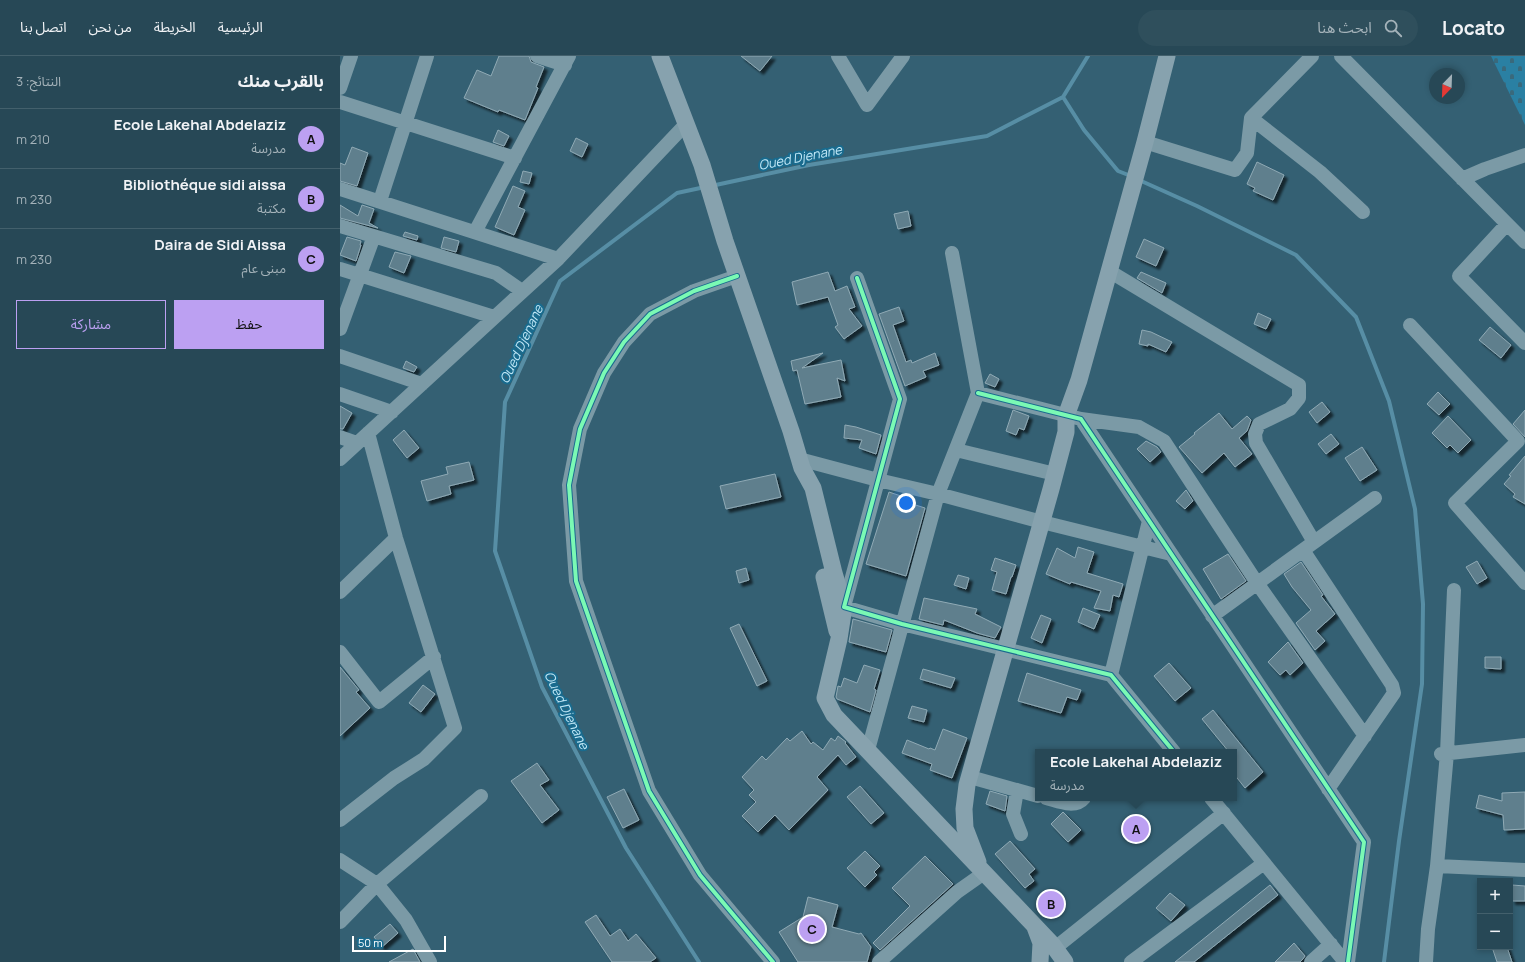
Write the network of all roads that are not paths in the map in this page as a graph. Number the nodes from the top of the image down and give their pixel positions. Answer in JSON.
{"nodes":[{"id":1,"x":351,"y":56,"type":"edge"},
{"id":2,"x":427,"y":56,"type":"edge"},
{"id":3,"x":537,"y":56,"type":"edge"},
{"id":4,"x":660,"y":56,"type":"edge"},
{"id":5,"x":838,"y":56,"type":"edge"},
{"id":6,"x":903,"y":56,"type":"edge"},
{"id":7,"x":1167,"y":56,"type":"edge"},
{"id":8,"x":1312,"y":56,"type":"edge"},
{"id":9,"x":1341,"y":56,"type":"edge"},
{"id":10,"x":567,"y":61,"type":"edge"},
{"id":11,"x":340,"y":88,"type":"edge"},
{"id":12,"x":340,"y":102,"type":"edge"},
{"id":13,"x":1251,"y":118,"type":"junction"},
{"id":14,"x":406,"y":122,"type":"junction"},
{"id":15,"x":686,"y":124,"type":"junction"},
{"id":16,"x":1143,"y":147,"type":"junction"},
{"id":17,"x":1525,"y":155,"type":"edge"},
{"id":18,"x":514,"y":158,"type":"junction"},
{"id":19,"x":1462,"y":179,"type":"junction"},
{"id":20,"x":340,"y":188,"type":"edge"},
{"id":21,"x":380,"y":201,"type":"junction"},
{"id":22,"x":1363,"y":212,"type":"dead end"},
{"id":23,"x":1507,"y":224,"type":"junction"},
{"id":24,"x":340,"y":226,"type":"edge"},
{"id":25,"x":474,"y":232,"type":"junction"},
{"id":26,"x":374,"y":236,"type":"junction"},
{"id":27,"x":1525,"y":242,"type":"edge"},
{"id":28,"x":952,"y":253,"type":"dead end"},
{"id":29,"x":558,"y":258,"type":"junction"},
{"id":30,"x":340,"y":269,"type":"edge"},
{"id":31,"x":1108,"y":271,"type":"junction"},
{"id":32,"x":359,"y":275,"type":"junction"},
{"id":33,"x":737,"y":276,"type":"junction"},
{"id":34,"x":857,"y":278,"type":"dead end"},
{"id":35,"x":522,"y":291,"type":"junction"},
{"id":36,"x":494,"y":317,"type":"junction"},
{"id":37,"x":1410,"y":325,"type":"dead end"},
{"id":38,"x":340,"y":329,"type":"edge"},
{"id":39,"x":1525,"y":343,"type":"edge"},
{"id":40,"x":340,"y":356,"type":"edge"},
{"id":41,"x":422,"y":384,"type":"junction"},
{"id":42,"x":978,"y":393,"type":"junction"},
{"id":43,"x":340,"y":394,"type":"edge"},
{"id":44,"x":392,"y":412,"type":"junction"},
{"id":45,"x":1074,"y":418,"type":"junction"},
{"id":46,"x":340,"y":437,"type":"edge"},
{"id":47,"x":363,"y":438,"type":"junction"},
{"id":48,"x":956,"y":450,"type":"junction"},
{"id":49,"x":340,"y":459,"type":"edge"},
{"id":50,"x":801,"y":463,"type":"junction"},
{"id":51,"x":1055,"y":474,"type":"junction"},
{"id":52,"x":878,"y":480,"type":"junction"},
{"id":53,"x":938,"y":494,"type":"junction"},
{"id":54,"x":1375,"y":498,"type":"dead end"},
{"id":55,"x":1149,"y":521,"type":"junction"},
{"id":56,"x":1042,"y":522,"type":"junction"},
{"id":57,"x":396,"y":538,"type":"junction"},
{"id":58,"x":1308,"y":546,"type":"junction"},
{"id":59,"x":1142,"y":548,"type":"junction"},
{"id":60,"x":1171,"y":554,"type":"junction"},
{"id":61,"x":1257,"y":583,"type":"junction"},
{"id":62,"x":1525,"y":583,"type":"edge"},
{"id":63,"x":1454,"y":590,"type":"dead end"},
{"id":64,"x":340,"y":592,"type":"edge"},
{"id":65,"x":844,"y":606,"type":"junction"},
{"id":66,"x":1212,"y":616,"type":"junction"},
{"id":67,"x":902,"y":624,"type":"junction"},
{"id":68,"x":839,"y":638,"type":"junction"},
{"id":69,"x":1005,"y":650,"type":"junction"},
{"id":70,"x":340,"y":652,"type":"edge"},
{"id":71,"x":434,"y":657,"type":"junction"},
{"id":72,"x":1111,"y":675,"type":"junction"},
{"id":73,"x":1365,"y":736,"type":"junction"},
{"id":74,"x":1525,"y":745,"type":"edge"},
{"id":75,"x":1172,"y":749,"type":"edge"},
{"id":76,"x":868,"y":750,"type":"junction"},
{"id":77,"x":1444,"y":754,"type":"junction"},
{"id":78,"x":970,"y":777,"type":"junction"},
{"id":79,"x":1328,"y":789,"type":"junction"},
{"id":80,"x":1017,"y":790,"type":"junction"},
{"id":81,"x":1035,"y":795,"type":"edge"},
{"id":82,"x":481,"y":796,"type":"dead end"},
{"id":83,"x":1058,"y":801,"type":"edge"},
{"id":84,"x":1082,"y":801,"type":"edge"},
{"id":85,"x":1214,"y":801,"type":"edge"},
{"id":86,"x":1224,"y":813,"type":"junction"},
{"id":87,"x":340,"y":820,"type":"edge"},
{"id":88,"x":1021,"y":834,"type":"dead end"},
{"id":89,"x":340,"y":860,"type":"edge"},
{"id":90,"x":1264,"y":863,"type":"junction"},
{"id":91,"x":1437,"y":866,"type":"junction"},
{"id":92,"x":1525,"y":870,"type":"edge"},
{"id":93,"x":983,"y":872,"type":"junction"},
{"id":94,"x":377,"y":884,"type":"junction"},
{"id":95,"x":340,"y":922,"type":"edge"},
{"id":96,"x":1034,"y":925,"type":"junction"},
{"id":97,"x":1331,"y":944,"type":"junction"},
{"id":98,"x":1055,"y":948,"type":"junction"},
{"id":99,"x":430,"y":962,"type":"edge"},
{"id":100,"x":773,"y":962,"type":"edge"},
{"id":101,"x":879,"y":962,"type":"edge"},
{"id":102,"x":1040,"y":962,"type":"edge"},
{"id":103,"x":1065,"y":962,"type":"edge"},
{"id":104,"x":1131,"y":962,"type":"edge"},
{"id":105,"x":1310,"y":962,"type":"edge"},
{"id":106,"x":1346,"y":962,"type":"edge"},
{"id":107,"x":1426,"y":962,"type":"edge"}],
"edges":[{"from":1,"to":11,"type":"street"},
{"from":2,"to":14,"type":"street"},
{"from":3,"to":10,"type":"street"},
{"from":4,"to":15,"type":"main road"},
{"from":5,"to":6,"type":"street"},
{"from":7,"to":16,"type":"main road"},
{"from":8,"to":13,"type":"street"},
{"from":9,"to":19,"type":"street"},
{"from":10,"to":18,"type":"street"},
{"from":12,"to":14,"type":"street"},
{"from":13,"to":16,"type":"street"},
{"from":13,"to":22,"type":"street"},
{"from":14,"to":18,"type":"street"},
{"from":14,"to":21,"type":"street"},
{"from":15,"to":29,"type":"street"},
{"from":15,"to":33,"type":"main road"},
{"from":16,"to":31,"type":"main road"},
{"from":17,"to":19,"type":"street"},
{"from":18,"to":25,"type":"street"},
{"from":19,"to":23,"type":"street"},
{"from":20,"to":21,"type":"street"},
{"from":21,"to":25,"type":"street"},
{"from":23,"to":27,"type":"street"},
{"from":23,"to":39,"type":"street"},
{"from":24,"to":26,"type":"street"},
{"from":25,"to":29,"type":"street"},
{"from":26,"to":32,"type":"street"},
{"from":26,"to":35,"type":"street"},
{"from":28,"to":42,"type":"street"},
{"from":29,"to":35,"type":"street"},
{"from":30,"to":32,"type":"street"},
{"from":31,"to":45,"type":"main road"},
{"from":31,"to":58,"type":"street"},
{"from":32,"to":36,"type":"street"},
{"from":32,"to":38,"type":"street"},
{"from":33,"to":50,"type":"main road"},
{"from":33,"to":100,"type":"street"},
{"from":34,"to":52,"type":"street"},
{"from":35,"to":36,"type":"street"},
{"from":36,"to":41,"type":"street"},
{"from":37,"to":62,"type":"street"},
{"from":40,"to":41,"type":"street"},
{"from":41,"to":44,"type":"street"},
{"from":42,"to":45,"type":"street"},
{"from":42,"to":48,"type":"street"},
{"from":43,"to":44,"type":"street"},
{"from":44,"to":47,"type":"street"},
{"from":45,"to":51,"type":"main road"},
{"from":45,"to":55,"type":"street"},
{"from":45,"to":61,"type":"street"},
{"from":46,"to":47,"type":"street"},
{"from":47,"to":49,"type":"street"},
{"from":47,"to":57,"type":"street"},
{"from":48,"to":51,"type":"street"},
{"from":48,"to":53,"type":"street"},
{"from":50,"to":52,"type":"street"},
{"from":50,"to":65,"type":"main road"},
{"from":50,"to":68,"type":"main road"},
{"from":51,"to":56,"type":"main road"},
{"from":52,"to":53,"type":"street"},
{"from":52,"to":65,"type":"street"},
{"from":53,"to":56,"type":"street"},
{"from":53,"to":67,"type":"street"},
{"from":54,"to":58,"type":"street"},
{"from":55,"to":59,"type":"street"},
{"from":55,"to":60,"type":"street"},
{"from":56,"to":59,"type":"street"},
{"from":56,"to":69,"type":"main road"},
{"from":57,"to":64,"type":"street"},
{"from":57,"to":71,"type":"street"},
{"from":58,"to":61,"type":"street"},
{"from":58,"to":73,"type":"street"},
{"from":59,"to":60,"type":"street"},
{"from":59,"to":72,"type":"street"},
{"from":60,"to":66,"type":"street"},
{"from":61,"to":66,"type":"street"},
{"from":61,"to":73,"type":"street"},
{"from":63,"to":77,"type":"street"},
{"from":65,"to":67,"type":"street"},
{"from":65,"to":68,"type":"main road"},
{"from":66,"to":79,"type":"street"},
{"from":67,"to":69,"type":"street"},
{"from":67,"to":76,"type":"street"},
{"from":68,"to":76,"type":"main road"},
{"from":69,"to":72,"type":"street"},
{"from":69,"to":78,"type":"main road"},
{"from":70,"to":71,"type":"street"},
{"from":71,"to":87,"type":"street"},
{"from":72,"to":75,"type":"street"},
{"from":73,"to":79,"type":"street"},
{"from":74,"to":77,"type":"street"},
{"from":76,"to":93,"type":"main road"},
{"from":77,"to":91,"type":"street"},
{"from":78,"to":80,"type":"street"},
{"from":78,"to":93,"type":"main road"},
{"from":79,"to":106,"type":"street"},
{"from":80,"to":81,"type":"street"},
{"from":80,"to":88,"type":"street"},
{"from":82,"to":94,"type":"street"},
{"from":83,"to":84,"type":"street"},
{"from":85,"to":86,"type":"street"},
{"from":86,"to":90,"type":"street"},
{"from":86,"to":98,"type":"street"},
{"from":89,"to":94,"type":"street"},
{"from":90,"to":97,"type":"street"},
{"from":90,"to":104,"type":"street"},
{"from":91,"to":92,"type":"street"},
{"from":91,"to":107,"type":"street"},
{"from":93,"to":96,"type":"main road"},
{"from":93,"to":101,"type":"street"},
{"from":94,"to":95,"type":"street"},
{"from":94,"to":99,"type":"street"},
{"from":96,"to":98,"type":"main road"},
{"from":96,"to":102,"type":"main road"},
{"from":97,"to":105,"type":"street"},
{"from":97,"to":106,"type":"street"},
{"from":98,"to":103,"type":"main road"}]}
